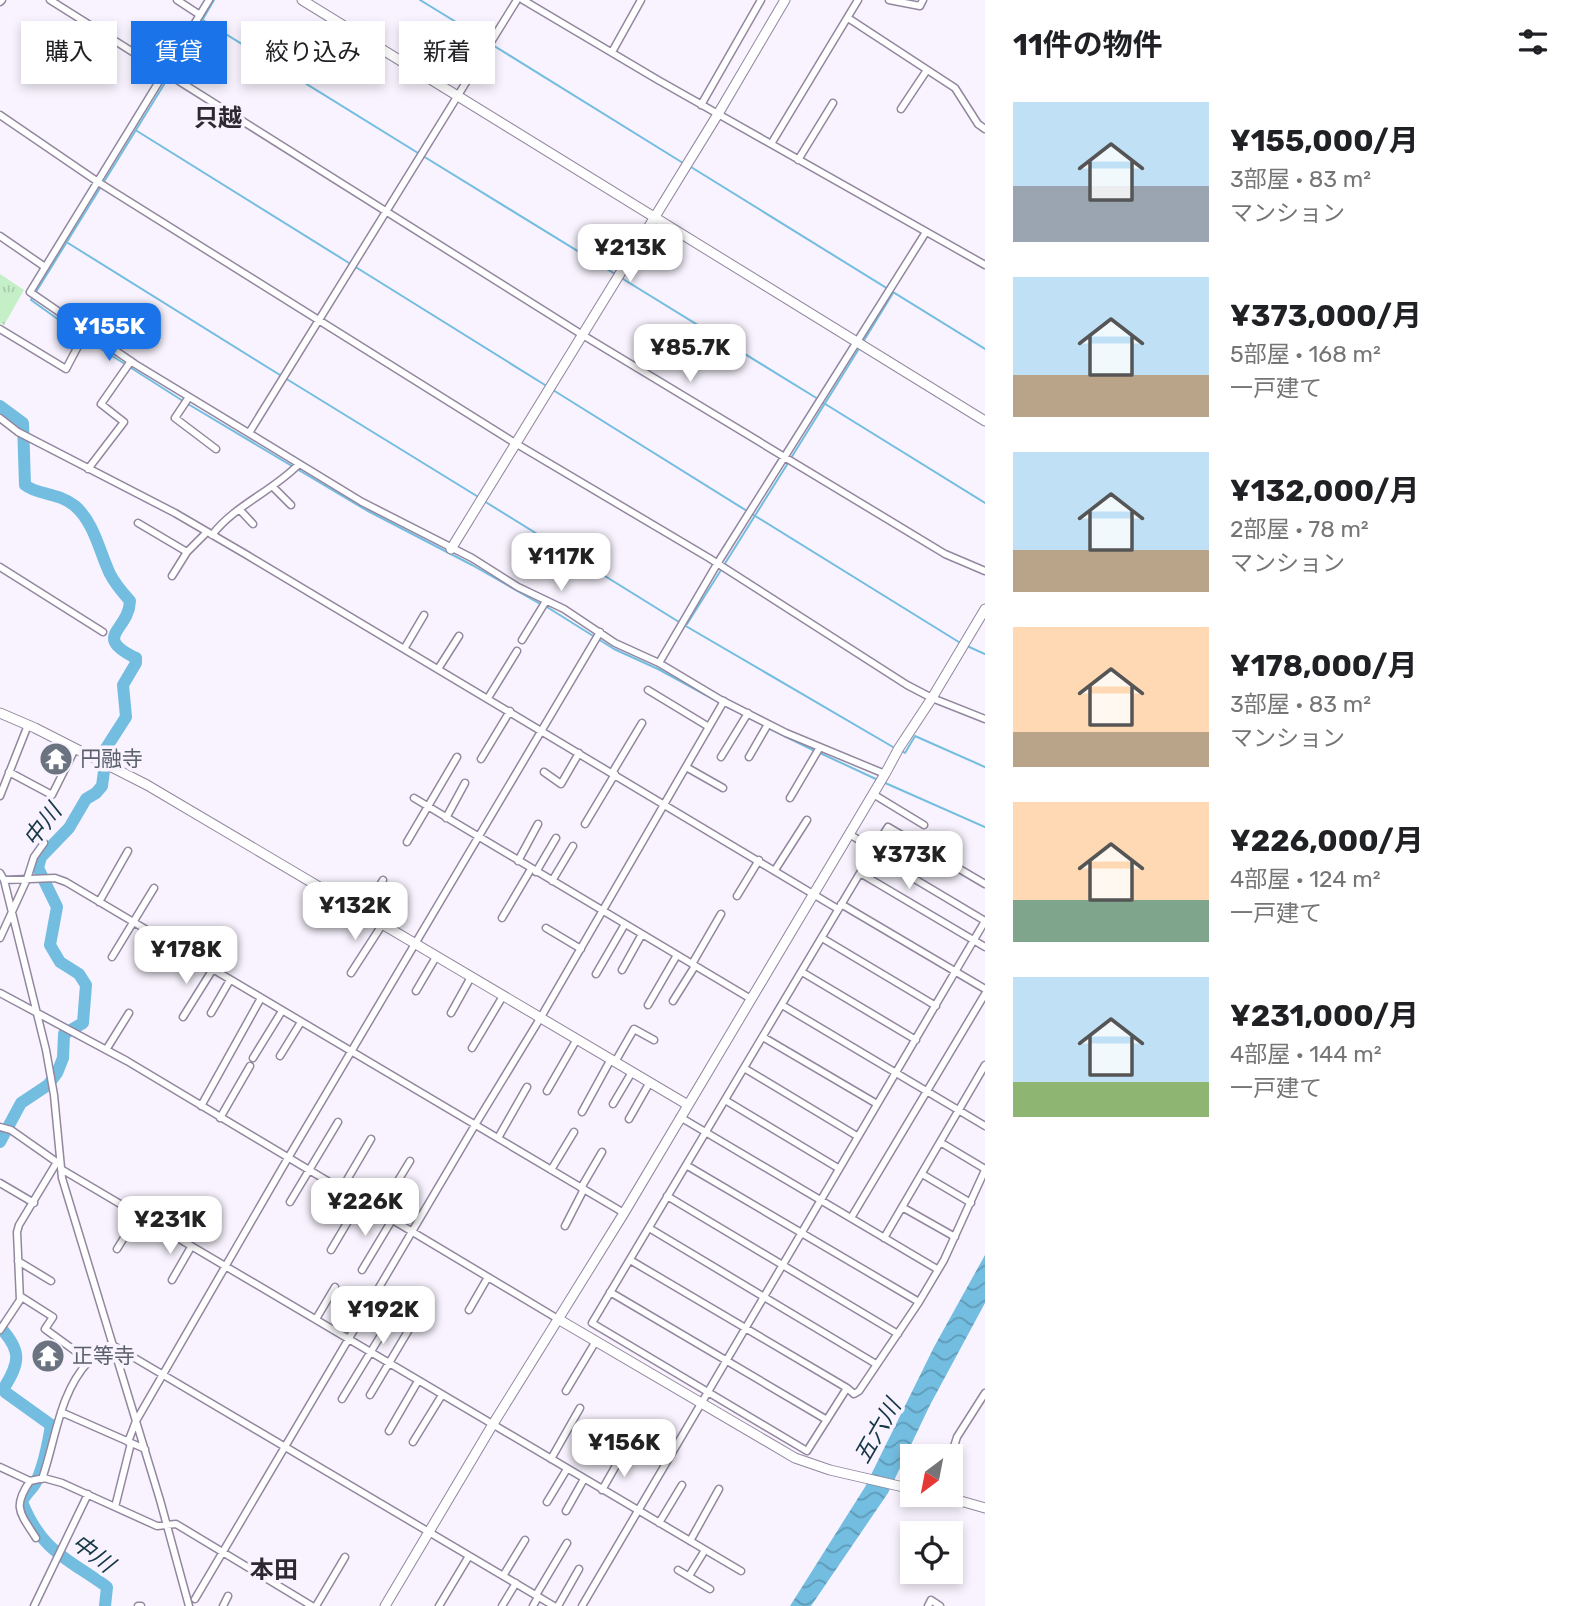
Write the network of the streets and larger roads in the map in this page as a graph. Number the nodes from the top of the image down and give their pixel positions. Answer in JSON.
{"nodes":[{"id":1,"x":50,"y":0,"type":"edge"},
{"id":2,"x":177,"y":0,"type":"edge"},
{"id":3,"x":209,"y":0,"type":"edge"},
{"id":4,"x":302,"y":0,"type":"edge"},
{"id":5,"x":517,"y":0,"type":"edge"},
{"id":6,"x":523,"y":0,"type":"edge"},
{"id":7,"x":641,"y":0,"type":"edge"},
{"id":8,"x":761,"y":0,"type":"edge"},
{"id":9,"x":785,"y":0,"type":"edge"},
{"id":10,"x":858,"y":0,"type":"edge"},
{"id":11,"x":889,"y":0,"type":"edge"},
{"id":12,"x":923,"y":0,"type":"edge"},
{"id":13,"x":200,"y":15,"type":"junction"},
{"id":14,"x":848,"y":18,"type":"junction"},
{"id":15,"x":196,"y":21,"type":"edge"},
{"id":16,"x":131,"y":50,"type":"edge"},
{"id":17,"x":612,"y":52,"type":"junction"},
{"id":18,"x":927,"y":70,"type":"junction"},
{"id":19,"x":159,"y":84,"type":"edge"},
{"id":20,"x":185,"y":84,"type":"edge"},
{"id":21,"x":458,"y":96,"type":"junction"},
{"id":22,"x":833,"y":103,"type":"dead end"},
{"id":23,"x":701,"y":105,"type":"junction"},
{"id":24,"x":901,"y":109,"type":"dead end"},
{"id":25,"x":718,"y":114,"type":"junction"},
{"id":26,"x":0,"y":115,"type":"edge"},
{"id":27,"x":985,"y":130,"type":"edge"},
{"id":28,"x":771,"y":144,"type":"junction"},
{"id":29,"x":798,"y":160,"type":"junction"},
{"id":30,"x":98,"y":182,"type":"junction"},
{"id":31,"x":386,"y":212,"type":"junction"},
{"id":32,"x":654,"y":218,"type":"junction"},
{"id":33,"x":926,"y":232,"type":"junction"},
{"id":34,"x":0,"y":236,"type":"edge"},
{"id":35,"x":985,"y":265,"type":"edge"},
{"id":36,"x":46,"y":267,"type":"junction"},
{"id":37,"x":318,"y":320,"type":"junction"},
{"id":38,"x":0,"y":329,"type":"edge"},
{"id":39,"x":86,"y":331,"type":"junction"},
{"id":40,"x":581,"y":334,"type":"junction"},
{"id":41,"x":855,"y":342,"type":"junction"},
{"id":42,"x":131,"y":361,"type":"junction"},
{"id":43,"x":189,"y":397,"type":"junction"},
{"id":44,"x":0,"y":418,"type":"edge"},
{"id":45,"x":985,"y":421,"type":"edge"},
{"id":46,"x":249,"y":433,"type":"junction"},
{"id":47,"x":515,"y":443,"type":"junction"},
{"id":48,"x":216,"y":449,"type":"dead end"},
{"id":49,"x":785,"y":458,"type":"junction"},
{"id":50,"x":296,"y":466,"type":"junction"},
{"id":51,"x":88,"y":469,"type":"junction"},
{"id":52,"x":273,"y":487,"type":"junction"},
{"id":53,"x":291,"y":505,"type":"dead end"},
{"id":54,"x":240,"y":510,"type":"junction"},
{"id":55,"x":138,"y":523,"type":"dead end"},
{"id":56,"x":253,"y":524,"type":"dead end"},
{"id":57,"x":210,"y":534,"type":"junction"},
{"id":58,"x":451,"y":549,"type":"junction"},
{"id":59,"x":187,"y":552,"type":"junction"},
{"id":60,"x":717,"y":564,"type":"junction"},
{"id":61,"x":0,"y":567,"type":"edge"},
{"id":62,"x":985,"y":571,"type":"edge"},
{"id":63,"x":172,"y":576,"type":"dead end"},
{"id":64,"x":546,"y":601,"type":"junction"},
{"id":65,"x":985,"y":609,"type":"edge"},
{"id":66,"x":424,"y":615,"type":"dead end"},
{"id":67,"x":103,"y":632,"type":"dead end"},
{"id":68,"x":600,"y":632,"type":"junction"},
{"id":69,"x":458,"y":636,"type":"dead end"},
{"id":70,"x":522,"y":640,"type":"dead end"},
{"id":71,"x":404,"y":649,"type":"junction"},
{"id":72,"x":517,"y":651,"type":"dead end"},
{"id":73,"x":659,"y":663,"type":"junction"},
{"id":74,"x":438,"y":669,"type":"junction"},
{"id":75,"x":648,"y":690,"type":"dead end"},
{"id":76,"x":488,"y":698,"type":"junction"},
{"id":77,"x":932,"y":698,"type":"junction"},
{"id":78,"x":724,"y":701,"type":"junction"},
{"id":79,"x":510,"y":711,"type":"junction"},
{"id":80,"x":0,"y":713,"type":"edge"},
{"id":81,"x":748,"y":713,"type":"junction"},
{"id":82,"x":985,"y":719,"type":"edge"},
{"id":83,"x":642,"y":723,"type":"dead end"},
{"id":84,"x":768,"y":724,"type":"junction"},
{"id":85,"x":28,"y":725,"type":"junction"},
{"id":86,"x":709,"y":727,"type":"junction"},
{"id":87,"x":542,"y":730,"type":"junction"},
{"id":88,"x":820,"y":747,"type":"junction"},
{"id":89,"x":75,"y":749,"type":"junction"},
{"id":90,"x":579,"y":753,"type":"junction"},
{"id":91,"x":457,"y":757,"type":"dead end"},
{"id":92,"x":721,"y":757,"type":"dead end"},
{"id":93,"x":748,"y":757,"type":"dead end"},
{"id":94,"x":481,"y":759,"type":"dead end"},
{"id":95,"x":686,"y":767,"type":"junction"},
{"id":96,"x":9,"y":772,"type":"junction"},
{"id":97,"x":544,"y":772,"type":"dead end"},
{"id":98,"x":614,"y":773,"type":"junction"},
{"id":99,"x":885,"y":774,"type":"junction"},
{"id":100,"x":465,"y":783,"type":"dead end"},
{"id":101,"x":723,"y":788,"type":"dead end"},
{"id":102,"x":873,"y":794,"type":"junction"},
{"id":103,"x":0,"y":796,"type":"edge"},
{"id":104,"x":414,"y":798,"type":"dead end"},
{"id":105,"x":790,"y":798,"type":"dead end"},
{"id":106,"x":665,"y":804,"type":"junction"},
{"id":107,"x":428,"y":807,"type":"junction"},
{"id":108,"x":446,"y":818,"type":"junction"},
{"id":109,"x":807,"y":820,"type":"dead end"},
{"id":110,"x":538,"y":824,"type":"dead end"},
{"id":111,"x":585,"y":824,"type":"dead end"},
{"id":112,"x":924,"y":825,"type":"dead end"},
{"id":113,"x":849,"y":834,"type":"junction"},
{"id":114,"x":479,"y":838,"type":"junction"},
{"id":115,"x":556,"y":838,"type":"dead end"},
{"id":116,"x":407,"y":842,"type":"dead end"},
{"id":117,"x":44,"y":843,"type":"dead end"},
{"id":118,"x":573,"y":846,"type":"dead end"},
{"id":119,"x":874,"y":849,"type":"junction"},
{"id":120,"x":128,"y":850,"type":"dead end"},
{"id":121,"x":758,"y":860,"type":"junction"},
{"id":122,"x":518,"y":861,"type":"junction"},
{"id":123,"x":534,"y":870,"type":"junction"},
{"id":124,"x":775,"y":870,"type":"junction"},
{"id":125,"x":0,"y":873,"type":"edge"},
{"id":126,"x":27,"y":879,"type":"junction"},
{"id":127,"x":4,"y":880,"type":"junction"},
{"id":128,"x":383,"y":880,"type":"dead end"},
{"id":129,"x":552,"y":881,"type":"junction"},
{"id":130,"x":985,"y":884,"type":"edge"},
{"id":131,"x":154,"y":888,"type":"dead end"},
{"id":132,"x":814,"y":893,"type":"junction"},
{"id":133,"x":737,"y":896,"type":"dead end"},
{"id":134,"x":99,"y":902,"type":"junction"},
{"id":135,"x":840,"y":907,"type":"junction"},
{"id":136,"x":12,"y":911,"type":"junction"},
{"id":137,"x":603,"y":911,"type":"junction"},
{"id":138,"x":363,"y":914,"type":"junction"},
{"id":139,"x":721,"y":914,"type":"dead end"},
{"id":140,"x":502,"y":918,"type":"dead end"},
{"id":141,"x":133,"y":922,"type":"junction"},
{"id":142,"x":625,"y":924,"type":"junction"},
{"id":143,"x":382,"y":925,"type":"junction"},
{"id":144,"x":546,"y":928,"type":"dead end"},
{"id":145,"x":642,"y":934,"type":"junction"},
{"id":146,"x":822,"y":938,"type":"junction"},
{"id":147,"x":0,"y":939,"type":"edge"},
{"id":148,"x":974,"y":940,"type":"junction"},
{"id":149,"x":415,"y":944,"type":"junction"},
{"id":150,"x":985,"y":947,"type":"edge"},
{"id":151,"x":582,"y":948,"type":"junction"},
{"id":152,"x":677,"y":955,"type":"junction"},
{"id":153,"x":113,"y":957,"type":"dead end"},
{"id":154,"x":436,"y":957,"type":"junction"},
{"id":155,"x":693,"y":965,"type":"junction"},
{"id":156,"x":213,"y":969,"type":"junction"},
{"id":157,"x":622,"y":970,"type":"dead end"},
{"id":158,"x":802,"y":972,"type":"junction"},
{"id":159,"x":955,"y":972,"type":"junction"},
{"id":160,"x":351,"y":973,"type":"dead end"},
{"id":161,"x":596,"y":974,"type":"dead end"},
{"id":162,"x":471,"y":977,"type":"junction"},
{"id":163,"x":230,"y":979,"type":"junction"},
{"id":164,"x":416,"y":991,"type":"dead end"},
{"id":165,"x":985,"y":992,"type":"edge"},
{"id":166,"x":0,"y":993,"type":"edge"},
{"id":167,"x":503,"y":996,"type":"junction"},
{"id":168,"x":261,"y":998,"type":"junction"},
{"id":169,"x":751,"y":999,"type":"junction"},
{"id":170,"x":673,"y":1001,"type":"dead end"},
{"id":171,"x":648,"y":1005,"type":"dead end"},
{"id":172,"x":782,"y":1005,"type":"junction"},
{"id":173,"x":936,"y":1006,"type":"junction"},
{"id":174,"x":282,"y":1011,"type":"junction"},
{"id":175,"x":37,"y":1012,"type":"junction"},
{"id":176,"x":129,"y":1013,"type":"dead end"},
{"id":177,"x":211,"y":1013,"type":"dead end"},
{"id":178,"x":450,"y":1013,"type":"dead end"},
{"id":179,"x":183,"y":1017,"type":"dead end"},
{"id":180,"x":541,"y":1017,"type":"junction"},
{"id":181,"x":301,"y":1022,"type":"junction"},
{"id":182,"x":763,"y":1037,"type":"junction"},
{"id":183,"x":577,"y":1039,"type":"junction"},
{"id":184,"x":654,"y":1040,"type":"dead end"},
{"id":185,"x":916,"y":1040,"type":"junction"},
{"id":186,"x":472,"y":1048,"type":"dead end"},
{"id":187,"x":106,"y":1050,"type":"junction"},
{"id":188,"x":352,"y":1052,"type":"junction"},
{"id":189,"x":280,"y":1056,"type":"dead end"},
{"id":190,"x":253,"y":1058,"type":"dead end"},
{"id":191,"x":613,"y":1061,"type":"junction"},
{"id":192,"x":985,"y":1065,"type":"edge"},
{"id":193,"x":250,"y":1066,"type":"dead end"},
{"id":194,"x":744,"y":1068,"type":"junction"},
{"id":195,"x":632,"y":1072,"type":"junction"},
{"id":196,"x":896,"y":1073,"type":"junction"},
{"id":197,"x":982,"y":1078,"type":"edge"},
{"id":198,"x":650,"y":1082,"type":"junction"},
{"id":199,"x":527,"y":1087,"type":"dead end"},
{"id":200,"x":547,"y":1091,"type":"dead end"},
{"id":201,"x":927,"y":1092,"type":"junction"},
{"id":202,"x":725,"y":1100,"type":"junction"},
{"id":203,"x":613,"y":1104,"type":"dead end"},
{"id":204,"x":877,"y":1104,"type":"junction"},
{"id":205,"x":688,"y":1105,"type":"junction"},
{"id":206,"x":201,"y":1106,"type":"junction"},
{"id":207,"x":958,"y":1111,"type":"junction"},
{"id":208,"x":582,"y":1112,"type":"dead end"},
{"id":209,"x":681,"y":1117,"type":"junction"},
{"id":210,"x":220,"y":1118,"type":"junction"},
{"id":211,"x":629,"y":1119,"type":"dead end"},
{"id":212,"x":338,"y":1122,"type":"dead end"},
{"id":213,"x":475,"y":1125,"type":"junction"},
{"id":214,"x":985,"y":1126,"type":"edge"},
{"id":215,"x":1,"y":1128,"type":"edge"},
{"id":216,"x":574,"y":1132,"type":"dead end"},
{"id":217,"x":706,"y":1133,"type":"junction"},
{"id":218,"x":857,"y":1136,"type":"junction"},
{"id":219,"x":498,"y":1138,"type":"junction"},
{"id":220,"x":371,"y":1139,"type":"dead end"},
{"id":221,"x":940,"y":1142,"type":"junction"},
{"id":222,"x":602,"y":1152,"type":"dead end"},
{"id":223,"x":288,"y":1158,"type":"junction"},
{"id":224,"x":410,"y":1161,"type":"dead end"},
{"id":225,"x":59,"y":1165,"type":"junction"},
{"id":226,"x":687,"y":1165,"type":"junction"},
{"id":227,"x":838,"y":1168,"type":"junction"},
{"id":228,"x":551,"y":1170,"type":"junction"},
{"id":229,"x":985,"y":1170,"type":"edge"},
{"id":230,"x":309,"y":1171,"type":"junction"},
{"id":231,"x":922,"y":1174,"type":"junction"},
{"id":232,"x":0,"y":1183,"type":"edge"},
{"id":233,"x":583,"y":1189,"type":"junction"},
{"id":234,"x":341,"y":1190,"type":"junction"},
{"id":235,"x":667,"y":1196,"type":"junction"},
{"id":236,"x":819,"y":1200,"type":"junction"},
{"id":237,"x":360,"y":1201,"type":"junction"},
{"id":238,"x":290,"y":1202,"type":"dead end"},
{"id":239,"x":34,"y":1203,"type":"junction"},
{"id":240,"x":971,"y":1203,"type":"junction"},
{"id":241,"x":902,"y":1207,"type":"junction"},
{"id":242,"x":379,"y":1212,"type":"junction"},
{"id":243,"x":624,"y":1213,"type":"junction"},
{"id":244,"x":138,"y":1215,"type":"junction"},
{"id":245,"x":851,"y":1218,"type":"junction"},
{"id":246,"x":392,"y":1220,"type":"junction"},
{"id":247,"x":565,"y":1226,"type":"dead end"},
{"id":248,"x":649,"y":1228,"type":"junction"},
{"id":249,"x":412,"y":1231,"type":"junction"},
{"id":250,"x":800,"y":1232,"type":"junction"},
{"id":251,"x":955,"y":1237,"type":"junction"},
{"id":252,"x":884,"y":1238,"type":"junction"},
{"id":253,"x":191,"y":1247,"type":"junction"},
{"id":254,"x":117,"y":1249,"type":"dead end"},
{"id":255,"x":331,"y":1250,"type":"dead end"},
{"id":256,"x":630,"y":1260,"type":"junction"},
{"id":257,"x":18,"y":1261,"type":"junction"},
{"id":258,"x":782,"y":1264,"type":"junction"},
{"id":259,"x":226,"y":1265,"type":"junction"},
{"id":260,"x":937,"y":1269,"type":"junction"},
{"id":261,"x":362,"y":1270,"type":"dead end"},
{"id":262,"x":488,"y":1277,"type":"junction"},
{"id":263,"x":172,"y":1280,"type":"dead end"},
{"id":264,"x":51,"y":1281,"type":"dead end"},
{"id":265,"x":335,"y":1287,"type":"dead end"},
{"id":266,"x":610,"y":1292,"type":"junction"},
{"id":267,"x":20,"y":1296,"type":"junction"},
{"id":268,"x":763,"y":1296,"type":"junction"},
{"id":269,"x":919,"y":1302,"type":"junction"},
{"id":270,"x":469,"y":1310,"type":"dead end"},
{"id":271,"x":420,"y":1311,"type":"dead end"},
{"id":272,"x":316,"y":1319,"type":"junction"},
{"id":273,"x":558,"y":1319,"type":"junction"},
{"id":274,"x":389,"y":1322,"type":"dead end"},
{"id":275,"x":744,"y":1327,"type":"junction"},
{"id":276,"x":0,"y":1329,"type":"edge"},
{"id":277,"x":898,"y":1334,"type":"junction"},
{"id":278,"x":349,"y":1339,"type":"junction"},
{"id":279,"x":596,"y":1341,"type":"junction"},
{"id":280,"x":111,"y":1343,"type":"junction"},
{"id":281,"x":370,"y":1352,"type":"junction"},
{"id":282,"x":725,"y":1360,"type":"junction"},
{"id":283,"x":89,"y":1361,"type":"junction"},
{"id":284,"x":389,"y":1363,"type":"junction"},
{"id":285,"x":876,"y":1364,"type":"junction"},
{"id":286,"x":163,"y":1374,"type":"junction"},
{"id":287,"x":418,"y":1381,"type":"junction"},
{"id":288,"x":847,"y":1388,"type":"junction"},
{"id":289,"x":566,"y":1391,"type":"dead end"},
{"id":290,"x":706,"y":1391,"type":"junction"},
{"id":291,"x":985,"y":1392,"type":"edge"},
{"id":292,"x":370,"y":1395,"type":"dead end"},
{"id":293,"x":442,"y":1395,"type":"junction"},
{"id":294,"x":342,"y":1399,"type":"dead end"},
{"id":295,"x":700,"y":1403,"type":"junction"},
{"id":296,"x":580,"y":1408,"type":"dead end"},
{"id":297,"x":61,"y":1412,"type":"junction"},
{"id":298,"x":136,"y":1420,"type":"junction"},
{"id":299,"x":827,"y":1420,"type":"junction"},
{"id":300,"x":493,"y":1424,"type":"junction"},
{"id":301,"x":389,"y":1431,"type":"dead end"},
{"id":302,"x":413,"y":1442,"type":"dead end"},
{"id":303,"x":130,"y":1443,"type":"junction"},
{"id":304,"x":955,"y":1444,"type":"edge"},
{"id":305,"x":286,"y":1447,"type":"junction"},
{"id":306,"x":145,"y":1449,"type":"junction"},
{"id":307,"x":622,"y":1455,"type":"dead end"},
{"id":308,"x":551,"y":1459,"type":"junction"},
{"id":309,"x":0,"y":1467,"type":"edge"},
{"id":310,"x":567,"y":1469,"type":"junction"},
{"id":311,"x":42,"y":1479,"type":"junction"},
{"id":312,"x":584,"y":1479,"type":"junction"},
{"id":313,"x":30,"y":1481,"type":"junction"},
{"id":314,"x":682,"y":1485,"type":"dead end"},
{"id":315,"x":900,"y":1486,"type":"edge"},
{"id":316,"x":719,"y":1489,"type":"dead end"},
{"id":317,"x":602,"y":1490,"type":"junction"},
{"id":318,"x":88,"y":1494,"type":"junction"},
{"id":319,"x":547,"y":1502,"type":"dead end"},
{"id":320,"x":963,"y":1502,"type":"edge"},
{"id":321,"x":115,"y":1507,"type":"junction"},
{"id":322,"x":985,"y":1508,"type":"edge"},
{"id":323,"x":566,"y":1511,"type":"dead end"},
{"id":324,"x":639,"y":1511,"type":"junction"},
{"id":325,"x":659,"y":1523,"type":"junction"},
{"id":326,"x":166,"y":1527,"type":"junction"},
{"id":327,"x":429,"y":1532,"type":"junction"},
{"id":328,"x":36,"y":1538,"type":"dead end"},
{"id":329,"x":525,"y":1540,"type":"dead end"},
{"id":330,"x":690,"y":1541,"type":"junction"},
{"id":331,"x":567,"y":1543,"type":"dead end"},
{"id":332,"x":705,"y":1550,"type":"junction"},
{"id":333,"x":224,"y":1553,"type":"junction"},
{"id":334,"x":469,"y":1556,"type":"junction"},
{"id":335,"x":345,"y":1557,"type":"dead end"},
{"id":336,"x":579,"y":1569,"type":"dead end"},
{"id":337,"x":678,"y":1570,"type":"dead end"},
{"id":338,"x":741,"y":1571,"type":"dead end"},
{"id":339,"x":503,"y":1576,"type":"junction"},
{"id":340,"x":688,"y":1576,"type":"junction"},
{"id":341,"x":516,"y":1583,"type":"junction"},
{"id":342,"x":710,"y":1589,"type":"dead end"},
{"id":343,"x":229,"y":1596,"type":"dead end"},
{"id":344,"x":538,"y":1596,"type":"junction"},
{"id":345,"x":193,"y":1603,"type":"edge"},
{"id":346,"x":34,"y":1606,"type":"edge"},
{"id":347,"x":223,"y":1606,"type":"edge"},
{"id":348,"x":314,"y":1606,"type":"edge"},
{"id":349,"x":386,"y":1606,"type":"edge"},
{"id":350,"x":439,"y":1606,"type":"edge"},
{"id":351,"x":502,"y":1606,"type":"edge"},
{"id":352,"x":533,"y":1606,"type":"edge"},
{"id":353,"x":556,"y":1606,"type":"edge"},
{"id":354,"x":582,"y":1606,"type":"edge"},
{"id":355,"x":928,"y":1606,"type":"edge"},
{"id":356,"x":940,"y":1606,"type":"edge"}],
"edges":[{"from":1,"to":16,"type":"street"},
{"from":2,"to":13,"type":"street"},
{"from":3,"to":13,"type":"street"},
{"from":4,"to":21,"type":"street"},
{"from":5,"to":21,"type":"street"},
{"from":6,"to":17,"type":"street"},
{"from":7,"to":17,"type":"street"},
{"from":8,"to":23,"type":"street"},
{"from":9,"to":25,"type":"street"},
{"from":10,"to":14,"type":"street"},
{"from":11,"to":12,"type":"street"},
{"from":13,"to":15,"type":"street"},
{"from":14,"to":18,"type":"street"},
{"from":14,"to":28,"type":"street"},
{"from":17,"to":23,"type":"street"},
{"from":18,"to":24,"type":"street"},
{"from":18,"to":27,"type":"street"},
{"from":19,"to":30,"type":"street"},
{"from":20,"to":31,"type":"street"},
{"from":21,"to":31,"type":"street"},
{"from":21,"to":32,"type":"street"},
{"from":22,"to":29,"type":"street"},
{"from":23,"to":25,"type":"street"},
{"from":25,"to":28,"type":"street"},
{"from":25,"to":32,"type":"street"},
{"from":26,"to":30,"type":"street"},
{"from":28,"to":29,"type":"street"},
{"from":29,"to":33,"type":"street"},
{"from":30,"to":36,"type":"street"},
{"from":30,"to":37,"type":"street"},
{"from":31,"to":37,"type":"street"},
{"from":31,"to":40,"type":"street"},
{"from":32,"to":40,"type":"street"},
{"from":32,"to":41,"type":"street"},
{"from":33,"to":35,"type":"street"},
{"from":33,"to":41,"type":"street"},
{"from":34,"to":36,"type":"street"},
{"from":36,"to":39,"type":"street"},
{"from":37,"to":46,"type":"street"},
{"from":37,"to":47,"type":"street"},
{"from":38,"to":39,"type":"street"},
{"from":39,"to":42,"type":"street"},
{"from":40,"to":47,"type":"street"},
{"from":40,"to":49,"type":"street"},
{"from":41,"to":45,"type":"street"},
{"from":41,"to":49,"type":"street"},
{"from":42,"to":43,"type":"street"},
{"from":42,"to":51,"type":"street"},
{"from":43,"to":46,"type":"street"},
{"from":43,"to":48,"type":"street"},
{"from":44,"to":51,"type":"street"},
{"from":46,"to":50,"type":"street"},
{"from":47,"to":58,"type":"street"},
{"from":47,"to":60,"type":"street"},
{"from":49,"to":60,"type":"street"},
{"from":49,"to":62,"type":"street"},
{"from":50,"to":52,"type":"street"},
{"from":50,"to":58,"type":"street"},
{"from":51,"to":57,"type":"street"},
{"from":52,"to":53,"type":"street"},
{"from":52,"to":54,"type":"street"},
{"from":54,"to":56,"type":"street"},
{"from":54,"to":57,"type":"street"},
{"from":55,"to":59,"type":"street"},
{"from":57,"to":59,"type":"street"},
{"from":57,"to":71,"type":"street"},
{"from":58,"to":64,"type":"street"},
{"from":59,"to":63,"type":"street"},
{"from":60,"to":73,"type":"street"},
{"from":60,"to":77,"type":"street"},
{"from":61,"to":67,"type":"street"},
{"from":64,"to":68,"type":"street"},
{"from":64,"to":70,"type":"street"},
{"from":65,"to":77,"type":"street"},
{"from":66,"to":71,"type":"street"},
{"from":68,"to":73,"type":"street"},
{"from":68,"to":87,"type":"street"},
{"from":69,"to":74,"type":"street"},
{"from":71,"to":74,"type":"street"},
{"from":72,"to":76,"type":"street"},
{"from":73,"to":78,"type":"street"},
{"from":74,"to":76,"type":"street"},
{"from":75,"to":86,"type":"street"},
{"from":76,"to":79,"type":"street"},
{"from":77,"to":82,"type":"street"},
{"from":77,"to":99,"type":"street"},
{"from":78,"to":81,"type":"street"},
{"from":78,"to":86,"type":"street"},
{"from":79,"to":87,"type":"street"},
{"from":79,"to":94,"type":"street"},
{"from":80,"to":85,"type":"street"},
{"from":81,"to":84,"type":"street"},
{"from":81,"to":92,"type":"street"},
{"from":83,"to":98,"type":"street"},
{"from":84,"to":88,"type":"street"},
{"from":84,"to":93,"type":"street"},
{"from":85,"to":89,"type":"street"},
{"from":85,"to":96,"type":"street"},
{"from":86,"to":95,"type":"street"},
{"from":87,"to":90,"type":"street"},
{"from":87,"to":114,"type":"street"},
{"from":88,"to":99,"type":"street"},
{"from":88,"to":105,"type":"street"},
{"from":89,"to":96,"type":"street"},
{"from":89,"to":138,"type":"street"},
{"from":90,"to":97,"type":"street"},
{"from":90,"to":98,"type":"street"},
{"from":91,"to":107,"type":"street"},
{"from":95,"to":101,"type":"street"},
{"from":95,"to":106,"type":"street"},
{"from":96,"to":103,"type":"street"},
{"from":98,"to":106,"type":"street"},
{"from":98,"to":111,"type":"street"},
{"from":99,"to":102,"type":"street"},
{"from":100,"to":108,"type":"street"},
{"from":102,"to":112,"type":"street"},
{"from":102,"to":113,"type":"street"},
{"from":104,"to":107,"type":"street"},
{"from":106,"to":121,"type":"street"},
{"from":106,"to":137,"type":"street"},
{"from":107,"to":108,"type":"street"},
{"from":107,"to":116,"type":"street"},
{"from":108,"to":114,"type":"street"},
{"from":109,"to":124,"type":"street"},
{"from":110,"to":122,"type":"street"},
{"from":113,"to":119,"type":"street"},
{"from":113,"to":132,"type":"street"},
{"from":114,"to":122,"type":"street"},
{"from":114,"to":149,"type":"street"},
{"from":115,"to":123,"type":"street"},
{"from":117,"to":126,"type":"street"},
{"from":118,"to":129,"type":"street"},
{"from":119,"to":130,"type":"street"},
{"from":119,"to":148,"type":"street"},
{"from":120,"to":134,"type":"street"},
{"from":121,"to":124,"type":"street"},
{"from":121,"to":133,"type":"street"},
{"from":122,"to":123,"type":"street"},
{"from":123,"to":129,"type":"street"},
{"from":123,"to":140,"type":"street"},
{"from":124,"to":132,"type":"street"},
{"from":125,"to":127,"type":"street"},
{"from":126,"to":127,"type":"street"},
{"from":126,"to":134,"type":"street"},
{"from":126,"to":136,"type":"street"},
{"from":127,"to":136,"type":"street"},
{"from":128,"to":138,"type":"street"},
{"from":129,"to":137,"type":"street"},
{"from":131,"to":141,"type":"street"},
{"from":132,"to":135,"type":"street"},
{"from":132,"to":169,"type":"street"},
{"from":134,"to":141,"type":"street"},
{"from":135,"to":146,"type":"street"},
{"from":135,"to":148,"type":"street"},
{"from":135,"to":159,"type":"street"},
{"from":136,"to":147,"type":"street"},
{"from":136,"to":175,"type":"street"},
{"from":137,"to":142,"type":"street"},
{"from":137,"to":151,"type":"street"},
{"from":138,"to":143,"type":"street"},
{"from":139,"to":155,"type":"street"},
{"from":141,"to":153,"type":"street"},
{"from":141,"to":156,"type":"street"},
{"from":142,"to":145,"type":"street"},
{"from":142,"to":161,"type":"street"},
{"from":143,"to":149,"type":"street"},
{"from":143,"to":160,"type":"street"},
{"from":144,"to":151,"type":"street"},
{"from":145,"to":152,"type":"street"},
{"from":145,"to":157,"type":"street"},
{"from":146,"to":158,"type":"street"},
{"from":146,"to":173,"type":"street"},
{"from":148,"to":150,"type":"street"},
{"from":148,"to":159,"type":"street"},
{"from":149,"to":154,"type":"street"},
{"from":149,"to":188,"type":"street"},
{"from":151,"to":180,"type":"street"},
{"from":152,"to":155,"type":"street"},
{"from":152,"to":171,"type":"street"},
{"from":154,"to":162,"type":"street"},
{"from":154,"to":164,"type":"street"},
{"from":155,"to":169,"type":"street"},
{"from":155,"to":170,"type":"street"},
{"from":156,"to":163,"type":"street"},
{"from":156,"to":179,"type":"street"},
{"from":158,"to":172,"type":"street"},
{"from":158,"to":185,"type":"street"},
{"from":159,"to":165,"type":"street"},
{"from":159,"to":173,"type":"street"},
{"from":162,"to":167,"type":"street"},
{"from":162,"to":178,"type":"street"},
{"from":163,"to":168,"type":"street"},
{"from":163,"to":177,"type":"street"},
{"from":165,"to":201,"type":"street"},
{"from":166,"to":175,"type":"street"},
{"from":167,"to":180,"type":"street"},
{"from":167,"to":186,"type":"street"},
{"from":168,"to":174,"type":"street"},
{"from":168,"to":206,"type":"street"},
{"from":169,"to":205,"type":"street"},
{"from":172,"to":182,"type":"street"},
{"from":172,"to":196,"type":"street"},
{"from":173,"to":185,"type":"street"},
{"from":174,"to":181,"type":"street"},
{"from":174,"to":190,"type":"street"},
{"from":175,"to":187,"type":"street"},
{"from":175,"to":225,"type":"street"},
{"from":176,"to":187,"type":"street"},
{"from":180,"to":183,"type":"street"},
{"from":180,"to":213,"type":"street"},
{"from":181,"to":188,"type":"street"},
{"from":181,"to":189,"type":"street"},
{"from":182,"to":194,"type":"street"},
{"from":182,"to":204,"type":"street"},
{"from":183,"to":191,"type":"street"},
{"from":183,"to":200,"type":"street"},
{"from":184,"to":191,"type":"street"},
{"from":185,"to":196,"type":"street"},
{"from":187,"to":206,"type":"street"},
{"from":188,"to":213,"type":"street"},
{"from":188,"to":223,"type":"street"},
{"from":191,"to":195,"type":"street"},
{"from":191,"to":208,"type":"street"},
{"from":192,"to":197,"type":"street"},
{"from":193,"to":210,"type":"street"},
{"from":194,"to":202,"type":"street"},
{"from":194,"to":218,"type":"street"},
{"from":195,"to":198,"type":"street"},
{"from":195,"to":203,"type":"street"},
{"from":196,"to":201,"type":"street"},
{"from":196,"to":204,"type":"street"},
{"from":197,"to":207,"type":"street"},
{"from":198,"to":205,"type":"street"},
{"from":198,"to":211,"type":"street"},
{"from":199,"to":219,"type":"street"},
{"from":201,"to":207,"type":"street"},
{"from":201,"to":245,"type":"street"},
{"from":202,"to":217,"type":"street"},
{"from":202,"to":227,"type":"street"},
{"from":204,"to":218,"type":"street"},
{"from":205,"to":209,"type":"street"},
{"from":206,"to":210,"type":"street"},
{"from":207,"to":214,"type":"street"},
{"from":207,"to":221,"type":"street"},
{"from":209,"to":217,"type":"street"},
{"from":209,"to":243,"type":"street"},
{"from":210,"to":223,"type":"street"},
{"from":212,"to":230,"type":"street"},
{"from":213,"to":219,"type":"street"},
{"from":213,"to":249,"type":"street"},
{"from":215,"to":225,"type":"street"},
{"from":216,"to":228,"type":"street"},
{"from":217,"to":226,"type":"street"},
{"from":217,"to":236,"type":"street"},
{"from":218,"to":227,"type":"street"},
{"from":219,"to":228,"type":"street"},
{"from":220,"to":234,"type":"street"},
{"from":221,"to":229,"type":"street"},
{"from":221,"to":231,"type":"street"},
{"from":222,"to":233,"type":"street"},
{"from":223,"to":230,"type":"street"},
{"from":223,"to":259,"type":"street"},
{"from":224,"to":242,"type":"street"},
{"from":225,"to":239,"type":"street"},
{"from":225,"to":244,"type":"street"},
{"from":225,"to":280,"type":"street"},
{"from":226,"to":235,"type":"street"},
{"from":226,"to":250,"type":"street"},
{"from":227,"to":236,"type":"street"},
{"from":228,"to":233,"type":"street"},
{"from":229,"to":240,"type":"street"},
{"from":230,"to":234,"type":"street"},
{"from":230,"to":238,"type":"street"},
{"from":231,"to":240,"type":"street"},
{"from":231,"to":241,"type":"street"},
{"from":232,"to":239,"type":"street"},
{"from":233,"to":243,"type":"street"},
{"from":233,"to":247,"type":"street"},
{"from":234,"to":237,"type":"street"},
{"from":235,"to":248,"type":"street"},
{"from":235,"to":258,"type":"street"},
{"from":236,"to":245,"type":"street"},
{"from":236,"to":250,"type":"street"},
{"from":237,"to":242,"type":"street"},
{"from":237,"to":255,"type":"street"},
{"from":239,"to":257,"type":"street"},
{"from":240,"to":251,"type":"street"},
{"from":241,"to":251,"type":"street"},
{"from":241,"to":252,"type":"street"},
{"from":242,"to":246,"type":"street"},
{"from":243,"to":273,"type":"street"},
{"from":244,"to":253,"type":"street"},
{"from":244,"to":254,"type":"street"},
{"from":245,"to":252,"type":"street"},
{"from":246,"to":249,"type":"street"},
{"from":246,"to":261,"type":"street"},
{"from":248,"to":256,"type":"street"},
{"from":248,"to":268,"type":"street"},
{"from":249,"to":262,"type":"street"},
{"from":249,"to":278,"type":"street"},
{"from":250,"to":258,"type":"street"},
{"from":250,"to":269,"type":"street"},
{"from":251,"to":260,"type":"street"},
{"from":252,"to":260,"type":"street"},
{"from":253,"to":259,"type":"street"},
{"from":253,"to":263,"type":"street"},
{"from":256,"to":266,"type":"street"},
{"from":256,"to":275,"type":"street"},
{"from":257,"to":264,"type":"street"},
{"from":257,"to":267,"type":"street"},
{"from":258,"to":268,"type":"street"},
{"from":258,"to":277,"type":"street"},
{"from":259,"to":272,"type":"street"},
{"from":259,"to":286,"type":"street"},
{"from":260,"to":269,"type":"street"},
{"from":262,"to":270,"type":"street"},
{"from":262,"to":273,"type":"street"},
{"from":265,"to":272,"type":"street"},
{"from":266,"to":282,"type":"street"},
{"from":266,"to":290,"type":"street"},
{"from":267,"to":276,"type":"street"},
{"from":267,"to":283,"type":"street"},
{"from":268,"to":275,"type":"street"},
{"from":268,"to":285,"type":"street"},
{"from":269,"to":277,"type":"street"},
{"from":271,"to":284,"type":"street"},
{"from":272,"to":278,"type":"street"},
{"from":273,"to":279,"type":"street"},
{"from":273,"to":300,"type":"street"},
{"from":274,"to":281,"type":"street"},
{"from":275,"to":282,"type":"street"},
{"from":275,"to":288,"type":"street"},
{"from":277,"to":285,"type":"street"},
{"from":278,"to":281,"type":"street"},
{"from":278,"to":305,"type":"street"},
{"from":279,"to":289,"type":"street"},
{"from":279,"to":295,"type":"street"},
{"from":280,"to":283,"type":"street"},
{"from":280,"to":286,"type":"street"},
{"from":280,"to":298,"type":"street"},
{"from":281,"to":284,"type":"street"},
{"from":281,"to":294,"type":"street"},
{"from":282,"to":290,"type":"street"},
{"from":282,"to":299,"type":"street"},
{"from":283,"to":297,"type":"street"},
{"from":284,"to":287,"type":"street"},
{"from":284,"to":292,"type":"street"},
{"from":285,"to":288,"type":"street"},
{"from":286,"to":298,"type":"street"},
{"from":286,"to":305,"type":"street"},
{"from":287,"to":293,"type":"street"},
{"from":287,"to":301,"type":"street"},
{"from":288,"to":299,"type":"street"},
{"from":290,"to":295,"type":"street"},
{"from":290,"to":299,"type":"street"},
{"from":291,"to":304,"type":"street"},
{"from":293,"to":300,"type":"street"},
{"from":293,"to":302,"type":"street"},
{"from":295,"to":315,"type":"street"},
{"from":295,"to":324,"type":"street"},
{"from":296,"to":308,"type":"street"},
{"from":297,"to":303,"type":"street"},
{"from":297,"to":311,"type":"street"},
{"from":298,"to":303,"type":"street"},
{"from":298,"to":306,"type":"street"},
{"from":300,"to":308,"type":"street"},
{"from":300,"to":327,"type":"street"},
{"from":303,"to":306,"type":"street"},
{"from":303,"to":321,"type":"street"},
{"from":305,"to":327,"type":"street"},
{"from":305,"to":333,"type":"street"},
{"from":306,"to":326,"type":"street"},
{"from":307,"to":317,"type":"street"},
{"from":308,"to":310,"type":"street"},
{"from":309,"to":313,"type":"street"},
{"from":310,"to":312,"type":"street"},
{"from":310,"to":319,"type":"street"},
{"from":311,"to":313,"type":"street"},
{"from":311,"to":318,"type":"street"},
{"from":312,"to":317,"type":"street"},
{"from":312,"to":323,"type":"street"},
{"from":313,"to":328,"type":"street"},
{"from":314,"to":325,"type":"street"},
{"from":316,"to":330,"type":"street"},
{"from":317,"to":324,"type":"street"},
{"from":318,"to":321,"type":"street"},
{"from":318,"to":346,"type":"street"},
{"from":320,"to":322,"type":"street"},
{"from":321,"to":326,"type":"street"},
{"from":324,"to":325,"type":"street"},
{"from":324,"to":354,"type":"street"},
{"from":325,"to":330,"type":"street"},
{"from":326,"to":333,"type":"street"},
{"from":326,"to":345,"type":"street"},
{"from":327,"to":334,"type":"street"},
{"from":327,"to":349,"type":"street"},
{"from":329,"to":339,"type":"street"},
{"from":330,"to":332,"type":"street"},
{"from":331,"to":344,"type":"street"},
{"from":332,"to":338,"type":"street"},
{"from":332,"to":340,"type":"street"},
{"from":333,"to":345,"type":"street"},
{"from":333,"to":348,"type":"street"},
{"from":334,"to":339,"type":"street"},
{"from":334,"to":350,"type":"street"},
{"from":335,"to":348,"type":"street"},
{"from":336,"to":353,"type":"street"},
{"from":337,"to":340,"type":"street"},
{"from":339,"to":341,"type":"street"},
{"from":340,"to":342,"type":"street"},
{"from":341,"to":344,"type":"street"},
{"from":341,"to":351,"type":"street"},
{"from":343,"to":347,"type":"street"},
{"from":344,"to":352,"type":"street"},
{"from":344,"to":353,"type":"street"},
{"from":355,"to":356,"type":"street"}]}
